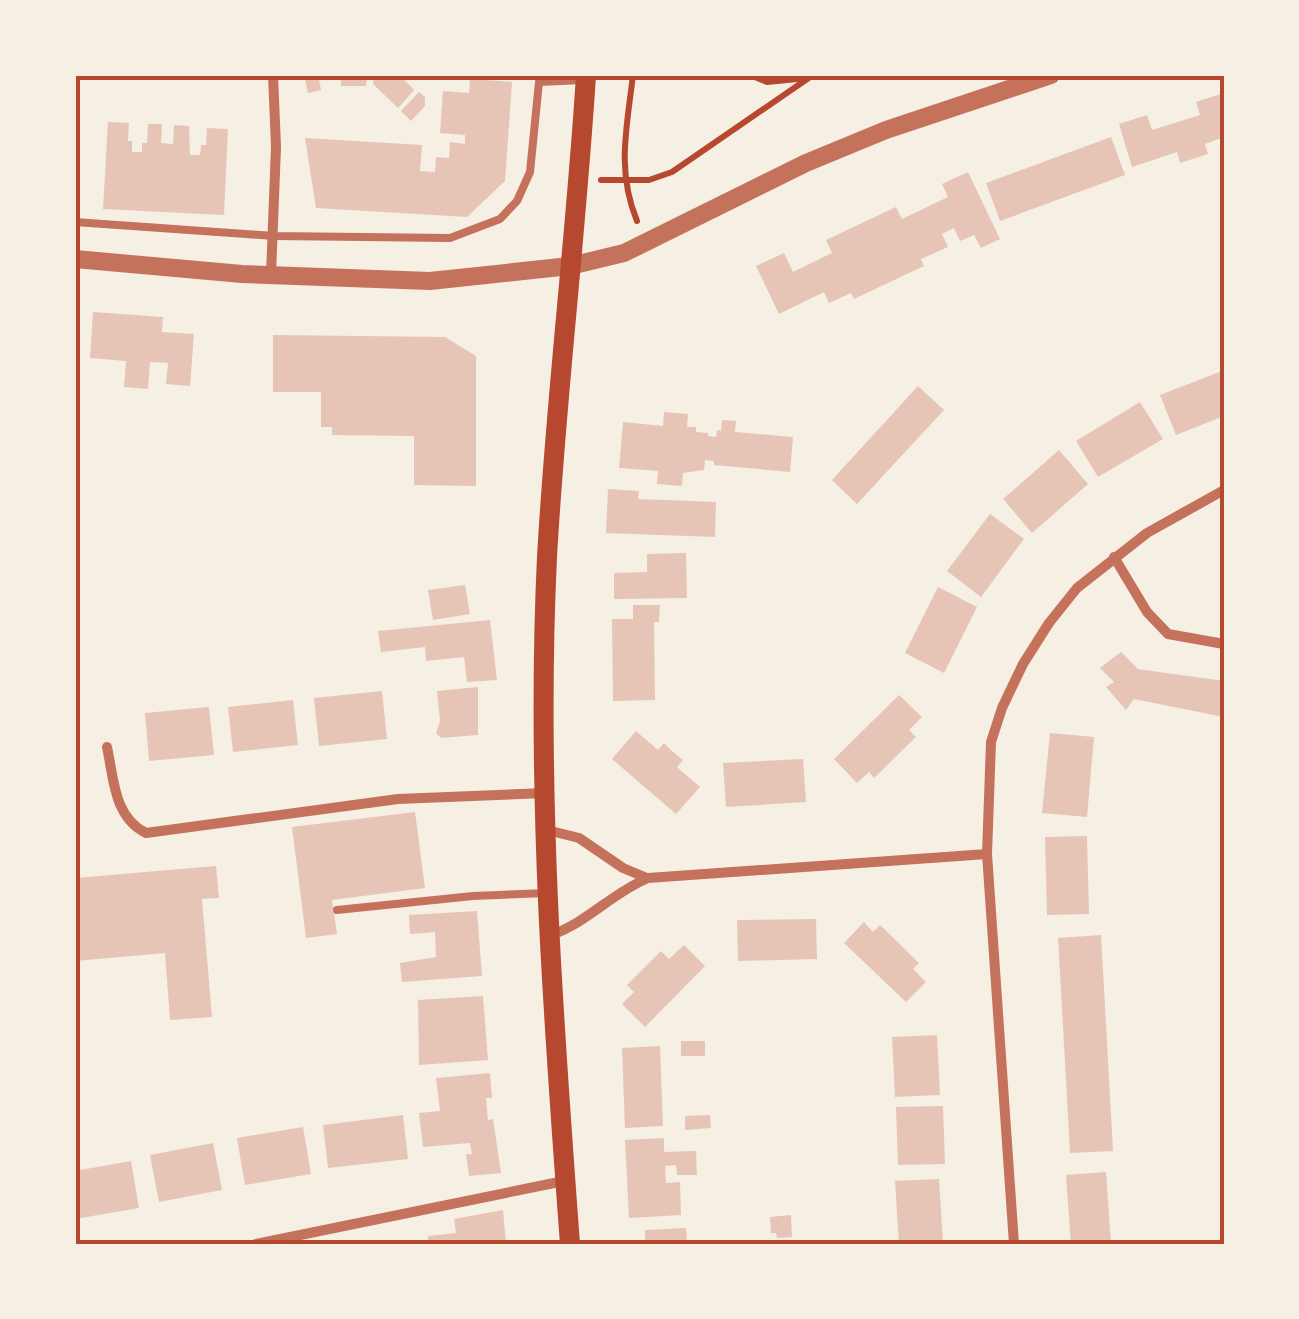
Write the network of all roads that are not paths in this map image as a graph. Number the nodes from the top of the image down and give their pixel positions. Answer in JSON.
{"nodes":[{"id":1,"x":273,"y":75,"type":"edge"},
{"id":2,"x":1051,"y":75,"type":"edge"},
{"id":3,"x":586,"y":78,"type":"edge"},
{"id":4,"x":75,"y":222,"type":"edge"},
{"id":5,"x":274,"y":236,"type":"junction"},
{"id":6,"x":75,"y":259,"type":"edge"},
{"id":7,"x":570,"y":266,"type":"junction"},
{"id":8,"x":271,"y":275,"type":"junction"},
{"id":9,"x":1224,"y":490,"type":"edge"},
{"id":10,"x":1114,"y":557,"type":"junction"},
{"id":11,"x":1224,"y":644,"type":"edge"},
{"id":12,"x":107,"y":748,"type":"dead end"},
{"id":13,"x":546,"y":793,"type":"junction"},
{"id":14,"x":547,"y":830,"type":"junction"},
{"id":15,"x":987,"y":854,"type":"junction"},
{"id":16,"x":648,"y":878,"type":"junction"},
{"id":17,"x":548,"y":893,"type":"junction"},
{"id":18,"x":338,"y":910,"type":"dead end"},
{"id":19,"x":550,"y":935,"type":"junction"},
{"id":20,"x":566,"y":1181,"type":"junction"},
{"id":21,"x":256,"y":1244,"type":"edge"},
{"id":22,"x":570,"y":1244,"type":"edge"},
{"id":23,"x":1014,"y":1244,"type":"edge"}],
"edges":[{"from":1,"to":5,"type":"street"},
{"from":2,"to":7,"type":"street"},
{"from":3,"to":5,"type":"lane"},
{"from":3,"to":7,"type":"main road"},
{"from":4,"to":5,"type":"lane"},
{"from":5,"to":8,"type":"street"},
{"from":6,"to":8,"type":"street"},
{"from":7,"to":8,"type":"street"},
{"from":7,"to":13,"type":"main road"},
{"from":9,"to":10,"type":"street"},
{"from":10,"to":11,"type":"street"},
{"from":10,"to":15,"type":"street"},
{"from":12,"to":13,"type":"street"},
{"from":13,"to":14,"type":"main road"},
{"from":14,"to":16,"type":"street"},
{"from":14,"to":17,"type":"main road"},
{"from":15,"to":16,"type":"street"},
{"from":15,"to":23,"type":"street"},
{"from":16,"to":19,"type":"street"},
{"from":17,"to":18,"type":"lane"},
{"from":17,"to":19,"type":"main road"},
{"from":19,"to":20,"type":"main road"},
{"from":20,"to":21,"type":"street"},
{"from":20,"to":22,"type":"main road"}]}
